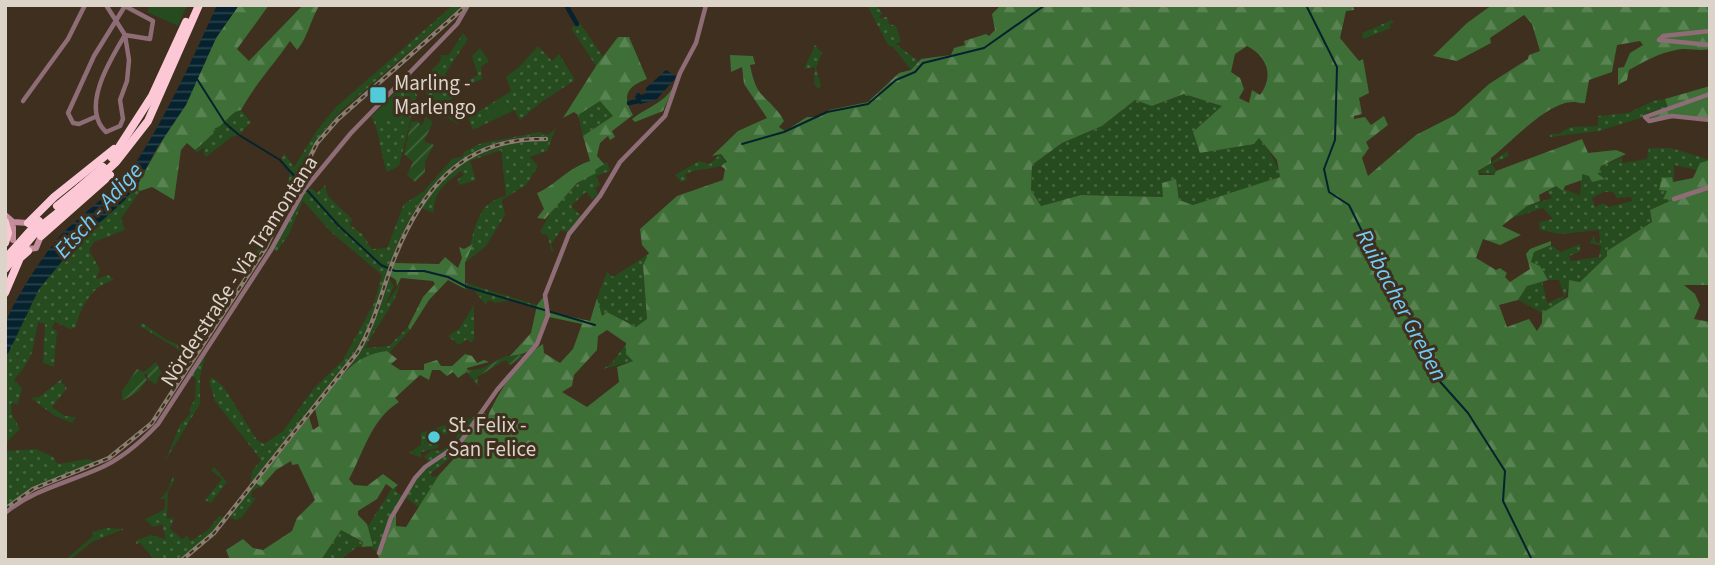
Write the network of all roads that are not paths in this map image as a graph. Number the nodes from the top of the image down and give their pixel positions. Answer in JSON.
{"nodes":[{"id":1,"x":85,"y":5,"type":"edge"},
{"id":2,"x":106,"y":5,"type":"edge"},
{"id":3,"x":193,"y":5,"type":"edge"},
{"id":4,"x":199,"y":5,"type":"edge"},
{"id":5,"x":468,"y":5,"type":"edge"},
{"id":6,"x":706,"y":5,"type":"edge"},
{"id":7,"x":124,"y":6,"type":"edge"},
{"id":8,"x":115,"y":20,"type":"junction"},
{"id":9,"x":1710,"y":31,"type":"edge"},
{"id":10,"x":125,"y":35,"type":"junction"},
{"id":11,"x":1710,"y":45,"type":"edge"},
{"id":12,"x":1710,"y":94,"type":"edge"},
{"id":13,"x":23,"y":101,"type":"dead end"},
{"id":14,"x":95,"y":117,"type":"junction"},
{"id":15,"x":1710,"y":120,"type":"edge"},
{"id":16,"x":131,"y":138,"type":"junction"},
{"id":17,"x":1710,"y":187,"type":"edge"},
{"id":18,"x":83,"y":189,"type":"junction"},
{"id":19,"x":1674,"y":199,"type":"dead end"},
{"id":20,"x":5,"y":219,"type":"edge"},
{"id":21,"x":24,"y":224,"type":"junction"},
{"id":22,"x":41,"y":236,"type":"joint"},
{"id":23,"x":11,"y":238,"type":"edge"},
{"id":24,"x":5,"y":248,"type":"edge"},
{"id":25,"x":25,"y":250,"type":"joint"},
{"id":26,"x":5,"y":259,"type":"edge"},
{"id":27,"x":5,"y":269,"type":"edge"},
{"id":28,"x":5,"y":293,"type":"edge"},
{"id":29,"x":5,"y":513,"type":"edge"},
{"id":30,"x":379,"y":553,"type":"dead end"}],
"edges":[{"from":1,"to":13,"type":"street"},
{"from":2,"to":8,"type":"street"},
{"from":3,"to":16,"type":"highway"},
{"from":4,"to":16,"type":"highway"},
{"from":5,"to":29,"type":"street","name":"Nörderstraße - Via Tramontana"},
{"from":6,"to":30,"type":"street"},
{"from":7,"to":8,"type":"street"},
{"from":7,"to":10,"type":"street"},
{"from":8,"to":10,"type":"street"},
{"from":8,"to":14,"type":"street"},
{"from":9,"to":11,"type":"street"},
{"from":10,"to":14,"type":"street"},
{"from":10,"to":14,"type":"street"},
{"from":12,"to":15,"type":"street"},
{"from":16,"to":18,"type":"highway"},
{"from":16,"to":21,"type":"highway"},
{"from":16,"to":22,"type":"highway"},
{"from":17,"to":19,"type":"street"},
{"from":18,"to":26,"type":"highway","bridge":true},
{"from":18,"to":27,"type":"highway","bridge":true},
{"from":20,"to":21,"type":"main road"},
{"from":20,"to":23,"type":"main road"},
{"from":20,"to":23,"type":"highway"},
{"from":21,"to":23,"type":"main road"},
{"from":22,"to":25,"type":"main road"},
{"from":23,"to":24,"type":"highway"},
{"from":25,"to":28,"type":"highway"}]}
